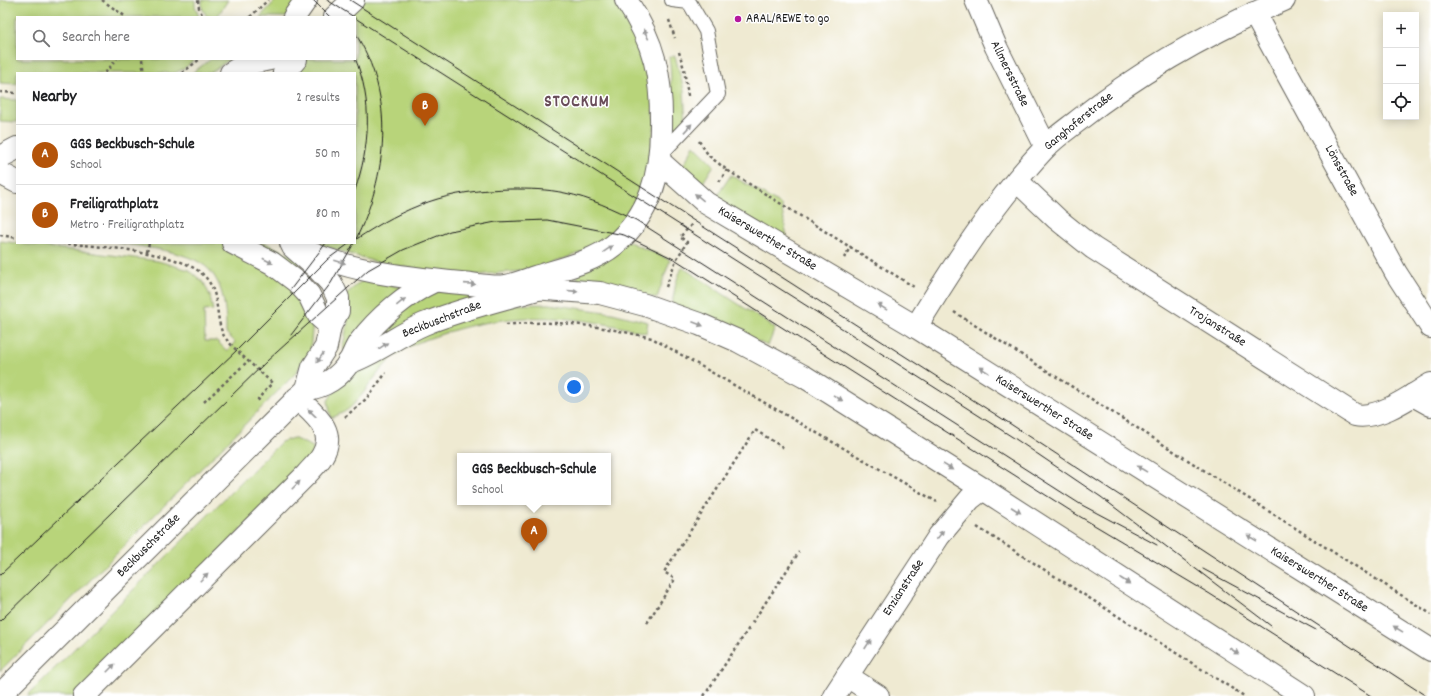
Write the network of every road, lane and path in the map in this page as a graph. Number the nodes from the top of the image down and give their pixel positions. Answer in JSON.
{"nodes":[{"id":1,"x":102,"y":0,"type":"edge"},
{"id":2,"x":198,"y":0,"type":"edge"},
{"id":3,"x":268,"y":0,"type":"edge"},
{"id":4,"x":306,"y":0,"type":"edge"},
{"id":5,"x":339,"y":0,"type":"edge"},
{"id":6,"x":353,"y":0,"type":"edge"},
{"id":7,"x":626,"y":0,"type":"edge"},
{"id":8,"x":672,"y":0,"type":"edge"},
{"id":9,"x":976,"y":0,"type":"edge"},
{"id":10,"x":1284,"y":0,"type":"edge"},
{"id":11,"x":1254,"y":13,"type":"junction"},
{"id":12,"x":667,"y":14,"type":"dead end"},
{"id":13,"x":125,"y":16,"type":"edge"},
{"id":14,"x":203,"y":16,"type":"edge"},
{"id":15,"x":251,"y":16,"type":"edge"},
{"id":16,"x":295,"y":16,"type":"edge"},
{"id":17,"x":329,"y":16,"type":"edge"},
{"id":18,"x":336,"y":16,"type":"edge"},
{"id":19,"x":676,"y":41,"type":"dead end"},
{"id":20,"x":678,"y":48,"type":"dead end"},
{"id":21,"x":116,"y":60,"type":"edge"},
{"id":22,"x":142,"y":60,"type":"edge"},
{"id":23,"x":199,"y":60,"type":"edge"},
{"id":24,"x":265,"y":60,"type":"edge"},
{"id":25,"x":295,"y":60,"type":"edge"},
{"id":26,"x":242,"y":65,"type":"edge"},
{"id":27,"x":106,"y":72,"type":"edge"},
{"id":28,"x":144,"y":72,"type":"edge"},
{"id":29,"x":183,"y":72,"type":"edge"},
{"id":30,"x":285,"y":72,"type":"edge"},
{"id":31,"x":0,"y":92,"type":"edge"},
{"id":32,"x":16,"y":93,"type":"edge"},
{"id":33,"x":691,"y":124,"type":"junction"},
{"id":34,"x":1046,"y":147,"type":"junction"},
{"id":35,"x":16,"y":149,"type":"edge"},
{"id":36,"x":0,"y":157,"type":"edge"},
{"id":37,"x":660,"y":159,"type":"junction"},
{"id":38,"x":727,"y":170,"type":"junction"},
{"id":39,"x":0,"y":173,"type":"edge"},
{"id":40,"x":16,"y":181,"type":"edge"},
{"id":41,"x":1017,"y":181,"type":"junction"},
{"id":42,"x":706,"y":203,"type":"junction"},
{"id":43,"x":0,"y":235,"type":"edge"},
{"id":44,"x":16,"y":238,"type":"edge"},
{"id":45,"x":71,"y":244,"type":"edge"},
{"id":46,"x":149,"y":244,"type":"edge"},
{"id":47,"x":235,"y":244,"type":"edge"},
{"id":48,"x":291,"y":244,"type":"edge"},
{"id":49,"x":292,"y":244,"type":"edge"},
{"id":50,"x":851,"y":246,"type":"junction"},
{"id":51,"x":147,"y":252,"type":"junction"},
{"id":52,"x":843,"y":259,"type":"dead end"},
{"id":53,"x":434,"y":281,"type":"junction"},
{"id":54,"x":506,"y":286,"type":"junction"},
{"id":55,"x":540,"y":289,"type":"junction"},
{"id":56,"x":933,"y":299,"type":"junction"},
{"id":57,"x":658,"y":310,"type":"junction"},
{"id":58,"x":503,"y":325,"type":"dead end"},
{"id":59,"x":330,"y":326,"type":"junction"},
{"id":60,"x":916,"y":327,"type":"junction"},
{"id":61,"x":1431,"y":327,"type":"edge"},
{"id":62,"x":248,"y":361,"type":"junction"},
{"id":63,"x":348,"y":363,"type":"junction"},
{"id":64,"x":389,"y":370,"type":"dead end"},
{"id":65,"x":302,"y":393,"type":"junction"},
{"id":66,"x":1425,"y":395,"type":"edge"},
{"id":67,"x":204,"y":402,"type":"dead end"},
{"id":68,"x":278,"y":418,"type":"junction"},
{"id":69,"x":326,"y":429,"type":"junction"},
{"id":70,"x":784,"y":448,"type":"dead end"},
{"id":71,"x":983,"y":489,"type":"junction"},
{"id":72,"x":799,"y":552,"type":"dead end"},
{"id":73,"x":1431,"y":614,"type":"edge"},
{"id":74,"x":647,"y":623,"type":"dead end"},
{"id":75,"x":752,"y":623,"type":"dead end"},
{"id":76,"x":749,"y":628,"type":"dead end"},
{"id":77,"x":1431,"y":650,"type":"edge"},
{"id":78,"x":847,"y":676,"type":"junction"},
{"id":79,"x":0,"y":695,"type":"edge"},
{"id":80,"x":84,"y":696,"type":"edge"},
{"id":81,"x":704,"y":696,"type":"edge"},
{"id":82,"x":834,"y":696,"type":"edge"},
{"id":83,"x":878,"y":696,"type":"edge"},
{"id":84,"x":1304,"y":696,"type":"edge"}],
"edges":[{"from":1,"to":13,"type":"path"},
{"from":2,"to":14,"type":"path"},
{"from":3,"to":15,"type":"path"},
{"from":4,"to":16,"type":"street"},
{"from":5,"to":17,"type":"street"},
{"from":6,"to":18,"type":"street"},
{"from":37,"to":7,"type":"street","one_way":true},
{"from":8,"to":33,"type":"lane"},
{"from":9,"to":34,"type":"street","name":"Allmersstraße"},
{"from":10,"to":11,"type":"street","name":"Ganghoferstraße"},
{"from":11,"to":34,"type":"street","name":"Ganghoferstraße"},
{"from":11,"to":61,"type":"street","name":"Lönsstraße"},
{"from":12,"to":19,"type":"path"},
{"from":20,"to":33,"type":"path"},
{"from":21,"to":27,"type":"path"},
{"from":22,"to":28,"type":"path"},
{"from":23,"to":29,"type":"path"},
{"from":24,"to":26,"type":"street"},
{"from":25,"to":30,"type":"street"},
{"from":31,"to":32,"type":"path"},
{"from":37,"to":33,"type":"lane","one_way":true},
{"from":33,"to":38,"type":"path"},
{"from":34,"to":41,"type":"street","name":"Ganghoferstraße"},
{"from":35,"to":36,"type":"street"},
{"from":42,"to":37,"type":"street","name":"Kaiserswerther Straße","one_way":true},
{"from":54,"to":37,"type":"street","one_way":true},
{"from":38,"to":42,"type":"path"},
{"from":38,"to":50,"type":"path"},
{"from":39,"to":40,"type":"street"},
{"from":41,"to":56,"type":"street","name":"Ganghoferstraße"},
{"from":41,"to":66,"type":"street","name":"Trojanstraße"},
{"from":42,"to":57,"type":"path"},
{"from":60,"to":42,"type":"street","name":"Kaiserswerther Straße","one_way":true},
{"from":43,"to":44,"type":"path"},
{"from":45,"to":51,"type":"path"},
{"from":46,"to":51,"type":"path"},
{"from":47,"to":59,"type":"street","one_way":true},
{"from":48,"to":59,"type":"street","name":"Beckbuschstraße"},
{"from":49,"to":53,"type":"street","one_way":true},
{"from":50,"to":52,"type":"path"},
{"from":50,"to":56,"type":"path"},
{"from":51,"to":62,"type":"path"},
{"from":53,"to":54,"type":"street","one_way":true},
{"from":63,"to":53,"type":"street","name":"Beckbuschstraße","one_way":true},
{"from":54,"to":55,"type":"street"},
{"from":55,"to":57,"type":"street","one_way":true},
{"from":63,"to":55,"type":"street","name":"Beckbuschstraße","one_way":true},
{"from":56,"to":60,"type":"street","name":"Ganghoferstraße"},
{"from":56,"to":73,"type":"path"},
{"from":57,"to":58,"type":"path"},
{"from":57,"to":71,"type":"street","one_way":true},
{"from":59,"to":65,"type":"street","name":"Beckbuschstraße","one_way":true},
{"from":77,"to":60,"type":"street","name":"Kaiserswerther Straße","one_way":true},
{"from":62,"to":67,"type":"path"},
{"from":62,"to":68,"type":"path"},
{"from":63,"to":65,"type":"street","name":"Beckbuschstraße"},
{"from":64,"to":69,"type":"path"},
{"from":65,"to":68,"type":"street","name":"Beckbuschstraße"},
{"from":69,"to":65,"type":"street","one_way":true},
{"from":68,"to":79,"type":"street","name":"Beckbuschstraße"},
{"from":80,"to":69,"type":"street","one_way":true},
{"from":70,"to":74,"type":"path"},
{"from":78,"to":71,"type":"street","name":"Enzianstraße","one_way":true},
{"from":71,"to":84,"type":"street","one_way":true},
{"from":72,"to":75,"type":"path"},
{"from":76,"to":81,"type":"path"},
{"from":78,"to":82,"type":"street","name":"Enzianstraße"},
{"from":78,"to":83,"type":"street"}]}
